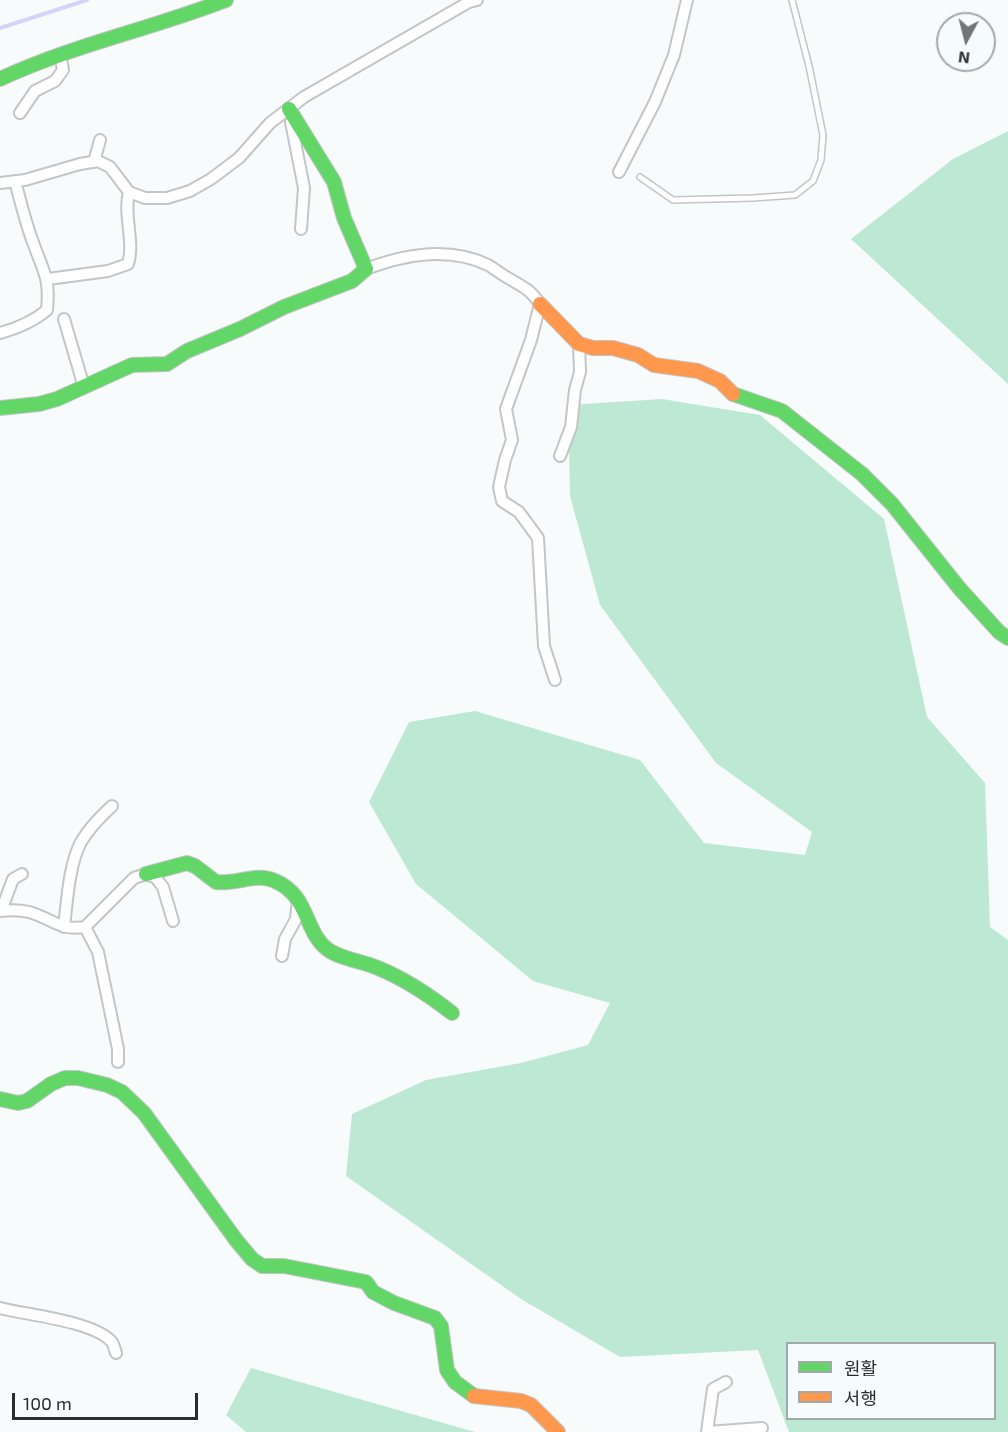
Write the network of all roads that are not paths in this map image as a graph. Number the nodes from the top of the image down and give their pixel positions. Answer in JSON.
{"nodes":[{"id":1,"x":226,"y":0,"type":"edge"},
{"id":2,"x":477,"y":0,"type":"edge"},
{"id":3,"x":687,"y":0,"type":"edge"},
{"id":4,"x":792,"y":0,"type":"edge"},
{"id":5,"x":60,"y":54,"type":"junction"},
{"id":6,"x":0,"y":79,"type":"edge"},
{"id":7,"x":292,"y":112,"type":"junction"},
{"id":8,"x":20,"y":113,"type":"dead end"},
{"id":9,"x":100,"y":140,"type":"dead end"},
{"id":10,"x":94,"y":162,"type":"junction"},
{"id":11,"x":619,"y":172,"type":"dead end"},
{"id":12,"x":640,"y":177,"type":"dead end"},
{"id":13,"x":15,"y":182,"type":"junction"},
{"id":14,"x":0,"y":183,"type":"edge"},
{"id":15,"x":129,"y":192,"type":"junction"},
{"id":16,"x":301,"y":229,"type":"dead end"},
{"id":17,"x":366,"y":269,"type":"junction"},
{"id":18,"x":48,"y":279,"type":"junction"},
{"id":19,"x":540,"y":304,"type":"junction"},
{"id":20,"x":64,"y":319,"type":"dead end"},
{"id":21,"x":0,"y":333,"type":"edge"},
{"id":22,"x":579,"y":344,"type":"junction"},
{"id":23,"x":84,"y":387,"type":"junction"},
{"id":24,"x":0,"y":408,"type":"edge"},
{"id":25,"x":560,"y":456,"type":"dead end"},
{"id":26,"x":1008,"y":638,"type":"edge"},
{"id":27,"x":555,"y":680,"type":"dead end"},
{"id":28,"x":112,"y":806,"type":"dead end"},
{"id":29,"x":22,"y":874,"type":"dead end"},
{"id":30,"x":146,"y":874,"type":"junction"},
{"id":31,"x":298,"y":899,"type":"junction"},
{"id":32,"x":0,"y":910,"type":"edge"},
{"id":33,"x":173,"y":921,"type":"dead end"},
{"id":34,"x":64,"y":927,"type":"junction"},
{"id":35,"x":85,"y":927,"type":"junction"},
{"id":36,"x":282,"y":956,"type":"dead end"},
{"id":37,"x":452,"y":1013,"type":"dead end"},
{"id":38,"x":118,"y":1062,"type":"dead end"},
{"id":39,"x":0,"y":1099,"type":"edge"},
{"id":40,"x":0,"y":1308,"type":"edge"},
{"id":41,"x":116,"y":1353,"type":"dead end"},
{"id":42,"x":726,"y":1382,"type":"dead end"},
{"id":43,"x":762,"y":1428,"type":"dead end"},
{"id":44,"x":558,"y":1432,"type":"edge"},
{"id":45,"x":707,"y":1432,"type":"edge"}],
"edges":[{"from":1,"to":5,"type":"street"},
{"from":2,"to":7,"type":"street"},
{"from":3,"to":11,"type":"street"},
{"from":4,"to":12,"type":"lane"},
{"from":5,"to":6,"type":"street"},
{"from":5,"to":8,"type":"street"},
{"from":7,"to":15,"type":"street"},
{"from":7,"to":16,"type":"street"},
{"from":7,"to":17,"type":"street"},
{"from":9,"to":10,"type":"street"},
{"from":10,"to":13,"type":"street"},
{"from":10,"to":15,"type":"street"},
{"from":13,"to":14,"type":"street"},
{"from":13,"to":18,"type":"street"},
{"from":15,"to":18,"type":"street"},
{"from":17,"to":19,"type":"street"},
{"from":17,"to":23,"type":"street"},
{"from":18,"to":21,"type":"street"},
{"from":19,"to":22,"type":"street"},
{"from":19,"to":27,"type":"street"},
{"from":20,"to":23,"type":"street"},
{"from":22,"to":25,"type":"street"},
{"from":22,"to":26,"type":"street"},
{"from":23,"to":24,"type":"street"},
{"from":28,"to":34,"type":"street"},
{"from":29,"to":32,"type":"street"},
{"from":30,"to":31,"type":"street"},
{"from":30,"to":33,"type":"street"},
{"from":30,"to":35,"type":"street"},
{"from":31,"to":36,"type":"street"},
{"from":31,"to":37,"type":"street"},
{"from":32,"to":34,"type":"street"},
{"from":34,"to":35,"type":"street"},
{"from":35,"to":38,"type":"street"},
{"from":39,"to":44,"type":"street"},
{"from":40,"to":41,"type":"street"},
{"from":42,"to":45,"type":"street"},
{"from":43,"to":45,"type":"street"}]}
